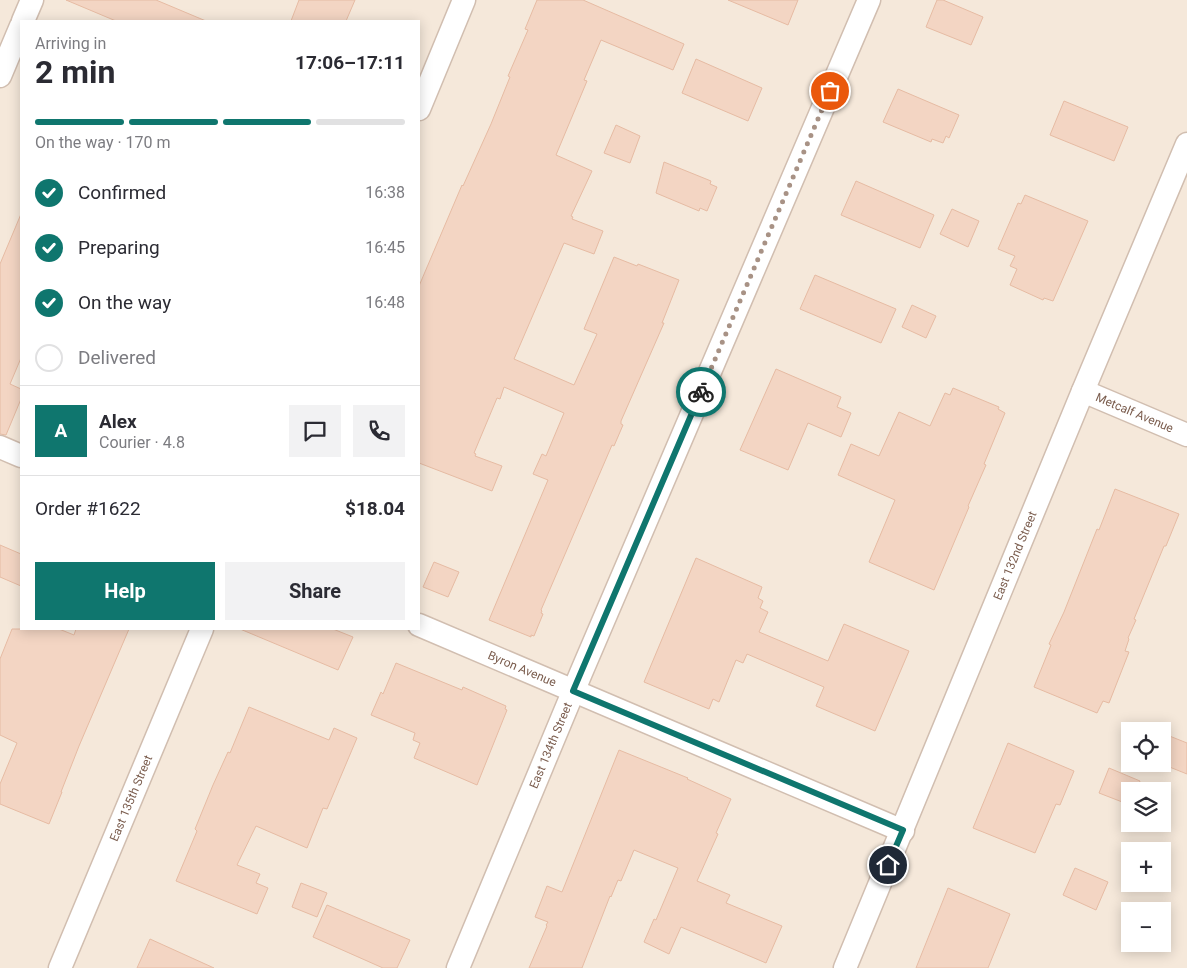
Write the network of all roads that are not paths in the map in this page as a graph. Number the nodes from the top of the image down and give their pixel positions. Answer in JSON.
{"nodes":[{"id":1,"x":32,"y":0,"type":"edge"},
{"id":2,"x":464,"y":0,"type":"edge"},
{"id":3,"x":869,"y":0,"type":"edge"},
{"id":4,"x":23,"y":20,"type":"edge"},
{"id":5,"x":20,"y":28,"type":"edge"},
{"id":6,"x":0,"y":76,"type":"edge"},
{"id":7,"x":420,"y":107,"type":"edge"},
{"id":8,"x":1187,"y":144,"type":"edge"},
{"id":9,"x":1083,"y":391,"type":"junction"},
{"id":10,"x":1187,"y":435,"type":"edge"},
{"id":11,"x":0,"y":447,"type":"edge"},
{"id":12,"x":20,"y":456,"type":"edge"},
{"id":13,"x":420,"y":625,"type":"edge"},
{"id":14,"x":202,"y":630,"type":"edge"},
{"id":15,"x":573,"y":691,"type":"junction"},
{"id":16,"x":903,"y":830,"type":"junction"},
{"id":17,"x":60,"y":968,"type":"edge"},
{"id":18,"x":458,"y":968,"type":"edge"},
{"id":19,"x":846,"y":968,"type":"edge"}],
"edges":[{"from":1,"to":4,"type":"street"},
{"from":2,"to":7,"type":"street"},
{"from":3,"to":15,"type":"street","name":"East 134th Street"},
{"from":5,"to":6,"type":"street"},
{"from":8,"to":9,"type":"street","name":"East 132nd Street"},
{"from":9,"to":10,"type":"street","name":"Metcalf Avenue"},
{"from":9,"to":16,"type":"street","name":"East 132nd Street"},
{"from":11,"to":12,"type":"street"},
{"from":13,"to":15,"type":"street","name":"Byron Avenue"},
{"from":14,"to":17,"type":"street","name":"East 135th Street"},
{"from":15,"to":16,"type":"street","name":"Byron Avenue"},
{"from":15,"to":18,"type":"street","name":"East 134th Street"},
{"from":16,"to":19,"type":"street","name":"East 132nd Street"}]}
